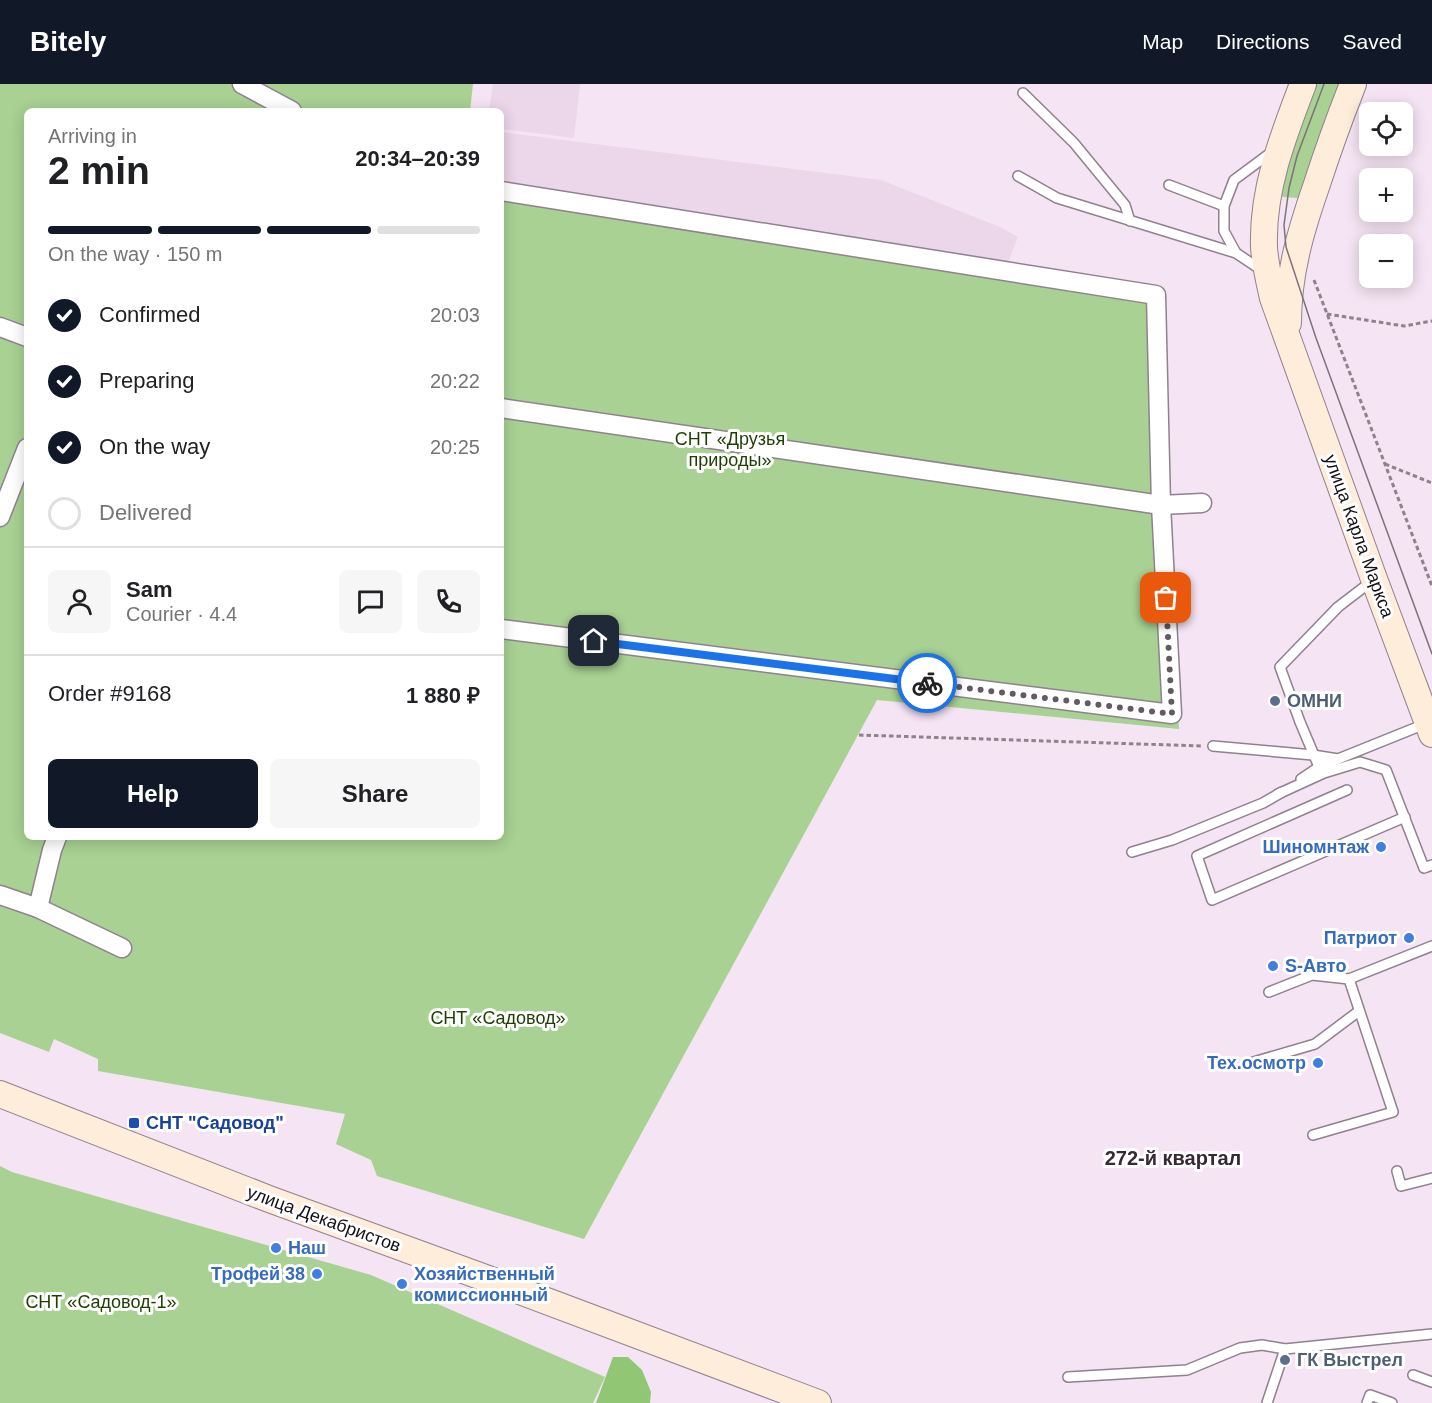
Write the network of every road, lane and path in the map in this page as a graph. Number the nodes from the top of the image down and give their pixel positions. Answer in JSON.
{"nodes":[{"id":1,"x":242,"y":84,"type":"edge"},
{"id":2,"x":1303,"y":84,"type":"edge"},
{"id":3,"x":1353,"y":84,"type":"edge"},
{"id":4,"x":1023,"y":93,"type":"dead end"},
{"id":5,"x":286,"y":108,"type":"edge"},
{"id":6,"x":1280,"y":146,"type":"junction"},
{"id":7,"x":1321,"y":171,"type":"junction"},
{"id":8,"x":1018,"y":176,"type":"dead end"},
{"id":9,"x":1271,"y":179,"type":"junction"},
{"id":10,"x":1168,"y":185,"type":"dead end"},
{"id":11,"x":504,"y":191,"type":"edge"},
{"id":12,"x":1224,"y":206,"type":"junction"},
{"id":13,"x":1130,"y":220,"type":"junction"},
{"id":14,"x":1236,"y":253,"type":"junction"},
{"id":15,"x":1267,"y":274,"type":"junction"},
{"id":16,"x":1314,"y":280,"type":"dead end"},
{"id":17,"x":1327,"y":314,"type":"junction"},
{"id":18,"x":1432,"y":321,"type":"edge"},
{"id":19,"x":0,"y":327,"type":"edge"},
{"id":20,"x":24,"y":335,"type":"edge"},
{"id":21,"x":1288,"y":338,"type":"junction"},
{"id":22,"x":504,"y":408,"type":"edge"},
{"id":23,"x":24,"y":456,"type":"edge"},
{"id":24,"x":1385,"y":464,"type":"junction"},
{"id":25,"x":1432,"y":483,"type":"edge"},
{"id":26,"x":1202,"y":503,"type":"dead end"},
{"id":27,"x":1161,"y":506,"type":"junction"},
{"id":28,"x":0,"y":518,"type":"edge"},
{"id":29,"x":1374,"y":579,"type":"junction"},
{"id":30,"x":1432,"y":585,"type":"edge"},
{"id":31,"x":504,"y":629,"type":"edge"},
{"id":32,"x":1430,"y":728,"type":"edge"},
{"id":33,"x":859,"y":735,"type":"dead end"},
{"id":34,"x":1213,"y":746,"type":"joint"},
{"id":35,"x":1313,"y":755,"type":"junction"},
{"id":36,"x":1338,"y":759,"type":"junction"},
{"id":37,"x":1319,"y":767,"type":"junction"},
{"id":38,"x":1347,"y":790,"type":"dead end"},
{"id":39,"x":1278,"y":794,"type":"junction"},
{"id":40,"x":1405,"y":816,"type":"junction"},
{"id":41,"x":56,"y":840,"type":"edge"},
{"id":42,"x":1132,"y":852,"type":"dead end"},
{"id":43,"x":1432,"y":865,"type":"edge"},
{"id":44,"x":0,"y":895,"type":"edge"},
{"id":45,"x":38,"y":908,"type":"junction"},
{"id":46,"x":1432,"y":946,"type":"edge"},
{"id":47,"x":122,"y":948,"type":"dead end"},
{"id":48,"x":1349,"y":979,"type":"junction"},
{"id":49,"x":1269,"y":992,"type":"dead end"},
{"id":50,"x":1359,"y":1011,"type":"junction"},
{"id":51,"x":1250,"y":1063,"type":"dead end"},
{"id":52,"x":0,"y":1094,"type":"edge"},
{"id":53,"x":1313,"y":1135,"type":"dead end"},
{"id":54,"x":1397,"y":1171,"type":"dead end"},
{"id":55,"x":1432,"y":1178,"type":"edge"},
{"id":56,"x":1432,"y":1334,"type":"edge"},
{"id":57,"x":1285,"y":1349,"type":"junction"},
{"id":58,"x":1413,"y":1375,"type":"dead end"},
{"id":59,"x":1068,"y":1377,"type":"dead end"},
{"id":60,"x":1432,"y":1382,"type":"edge"},
{"id":61,"x":818,"y":1403,"type":"edge"},
{"id":62,"x":1267,"y":1403,"type":"edge"},
{"id":63,"x":1367,"y":1403,"type":"edge"},
{"id":64,"x":1392,"y":1403,"type":"edge"}],
"edges":[{"from":1,"to":5,"type":"street"},
{"from":2,"to":6,"type":"street","name":"улица Карла Маркса"},
{"from":3,"to":7,"type":"street","name":"улица Карла Маркса"},
{"from":4,"to":13,"type":"lane"},
{"from":6,"to":9,"type":"street","name":"улица Карла Маркса"},
{"from":6,"to":12,"type":"lane"},
{"from":7,"to":9,"type":"street"},
{"from":7,"to":21,"type":"street","name":"улица Карла Маркса"},
{"from":8,"to":13,"type":"lane"},
{"from":9,"to":15,"type":"street","name":"улица Карла Маркса"},
{"from":10,"to":12,"type":"lane"},
{"from":11,"to":27,"type":"street"},
{"from":12,"to":14,"type":"lane"},
{"from":13,"to":14,"type":"lane"},
{"from":14,"to":15,"type":"lane"},
{"from":15,"to":21,"type":"street","name":"улица Карла Маркса"},
{"from":16,"to":17,"type":"path"},
{"from":17,"to":18,"type":"path"},
{"from":17,"to":24,"type":"path"},
{"from":19,"to":20,"type":"street"},
{"from":21,"to":29,"type":"street","name":"улица Карла Маркса"},
{"from":22,"to":27,"type":"street"},
{"from":23,"to":28,"type":"street"},
{"from":24,"to":25,"type":"path"},
{"from":24,"to":30,"type":"path"},
{"from":26,"to":27,"type":"street"},
{"from":27,"to":31,"type":"street"},
{"from":29,"to":32,"type":"street","name":"улица Карла Маркса"},
{"from":29,"to":35,"type":"lane"},
{"from":32,"to":36,"type":"lane"},
{"from":33,"to":34,"type":"path"},
{"from":34,"to":35,"type":"lane"},
{"from":35,"to":36,"type":"lane"},
{"from":35,"to":37,"type":"lane"},
{"from":36,"to":37,"type":"lane"},
{"from":37,"to":39,"type":"lane"},
{"from":38,"to":40,"type":"lane"},
{"from":39,"to":40,"type":"lane"},
{"from":39,"to":42,"type":"lane"},
{"from":40,"to":43,"type":"lane"},
{"from":41,"to":45,"type":"street"},
{"from":44,"to":45,"type":"street"},
{"from":45,"to":47,"type":"street"},
{"from":46,"to":48,"type":"lane"},
{"from":48,"to":49,"type":"lane"},
{"from":48,"to":50,"type":"lane"},
{"from":50,"to":51,"type":"lane"},
{"from":50,"to":53,"type":"lane"},
{"from":52,"to":61,"type":"street","name":"улица Декабристов"},
{"from":54,"to":55,"type":"lane"},
{"from":56,"to":57,"type":"lane"},
{"from":57,"to":59,"type":"lane"},
{"from":57,"to":62,"type":"lane"},
{"from":58,"to":60,"type":"lane"},
{"from":63,"to":64,"type":"lane"}]}
